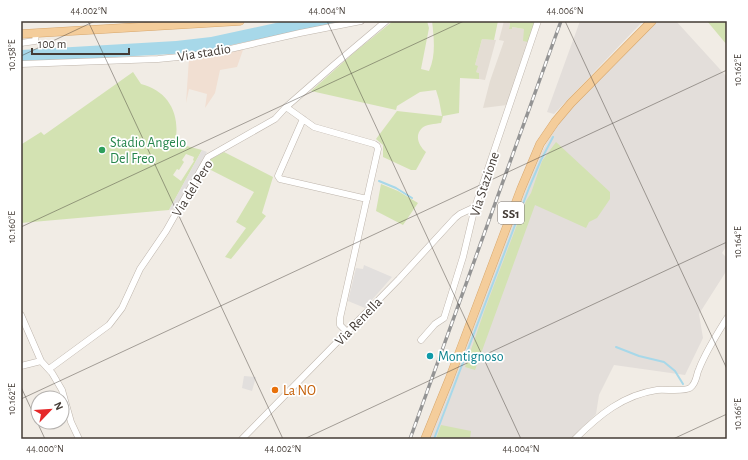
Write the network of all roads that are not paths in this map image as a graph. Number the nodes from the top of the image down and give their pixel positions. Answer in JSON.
{"nodes":[{"id":1,"x":180,"y":21,"type":"edge"},
{"id":2,"x":240,"y":21,"type":"edge"},
{"id":3,"x":361,"y":21,"type":"edge"},
{"id":4,"x":386,"y":21,"type":"edge"},
{"id":5,"x":538,"y":21,"type":"edge"},
{"id":6,"x":652,"y":21,"type":"edge"},
{"id":7,"x":190,"y":25,"type":"junction"},
{"id":8,"x":21,"y":34,"type":"edge"},
{"id":9,"x":36,"y":34,"type":"junction"},
{"id":10,"x":21,"y":43,"type":"edge"},
{"id":11,"x":21,"y":64,"type":"edge"},
{"id":12,"x":286,"y":107,"type":"junction"},
{"id":13,"x":304,"y":119,"type":"junction"},
{"id":14,"x":367,"y":199,"type":"junction"},
{"id":15,"x":475,"y":207,"type":"junction"},
{"id":16,"x":21,"y":316,"type":"edge"},
{"id":17,"x":727,"y":318,"type":"edge"},
{"id":18,"x":347,"y":332,"type":"junction"},
{"id":19,"x":421,"y":340,"type":"dead end"},
{"id":20,"x":42,"y":361,"type":"junction"},
{"id":21,"x":21,"y":366,"type":"edge"},
{"id":22,"x":49,"y":369,"type":"junction"},
{"id":23,"x":78,"y":439,"type":"edge"},
{"id":24,"x":242,"y":439,"type":"edge"},
{"id":25,"x":425,"y":439,"type":"edge"},
{"id":26,"x":575,"y":439,"type":"edge"}],
"edges":[{"from":1,"to":7,"type":"street"},
{"from":2,"to":7,"type":"main road"},
{"from":3,"to":11,"type":"street","name":"Via stadio"},
{"from":4,"to":12,"type":"street","name":"Via del Pero"},
{"from":5,"to":15,"type":"street","name":"Via Stazione"},
{"from":6,"to":25,"type":"main road","number":"SS1"},
{"from":7,"to":9,"type":"main road"},
{"from":8,"to":9,"type":"main road"},
{"from":9,"to":10,"type":"street"},
{"from":12,"to":13,"type":"street"},
{"from":12,"to":22,"type":"street","name":"Via del Pero"},
{"from":13,"to":14,"type":"street"},
{"from":13,"to":14,"type":"street"},
{"from":14,"to":18,"type":"street"},
{"from":15,"to":18,"type":"street","name":"Via Renella"},
{"from":15,"to":19,"type":"street","name":"Via Stazione"},
{"from":16,"to":20,"type":"street"},
{"from":17,"to":26,"type":"street"},
{"from":18,"to":24,"type":"street","name":"Via Renella"},
{"from":20,"to":21,"type":"street"},
{"from":20,"to":22,"type":"street"},
{"from":22,"to":23,"type":"street"}]}
